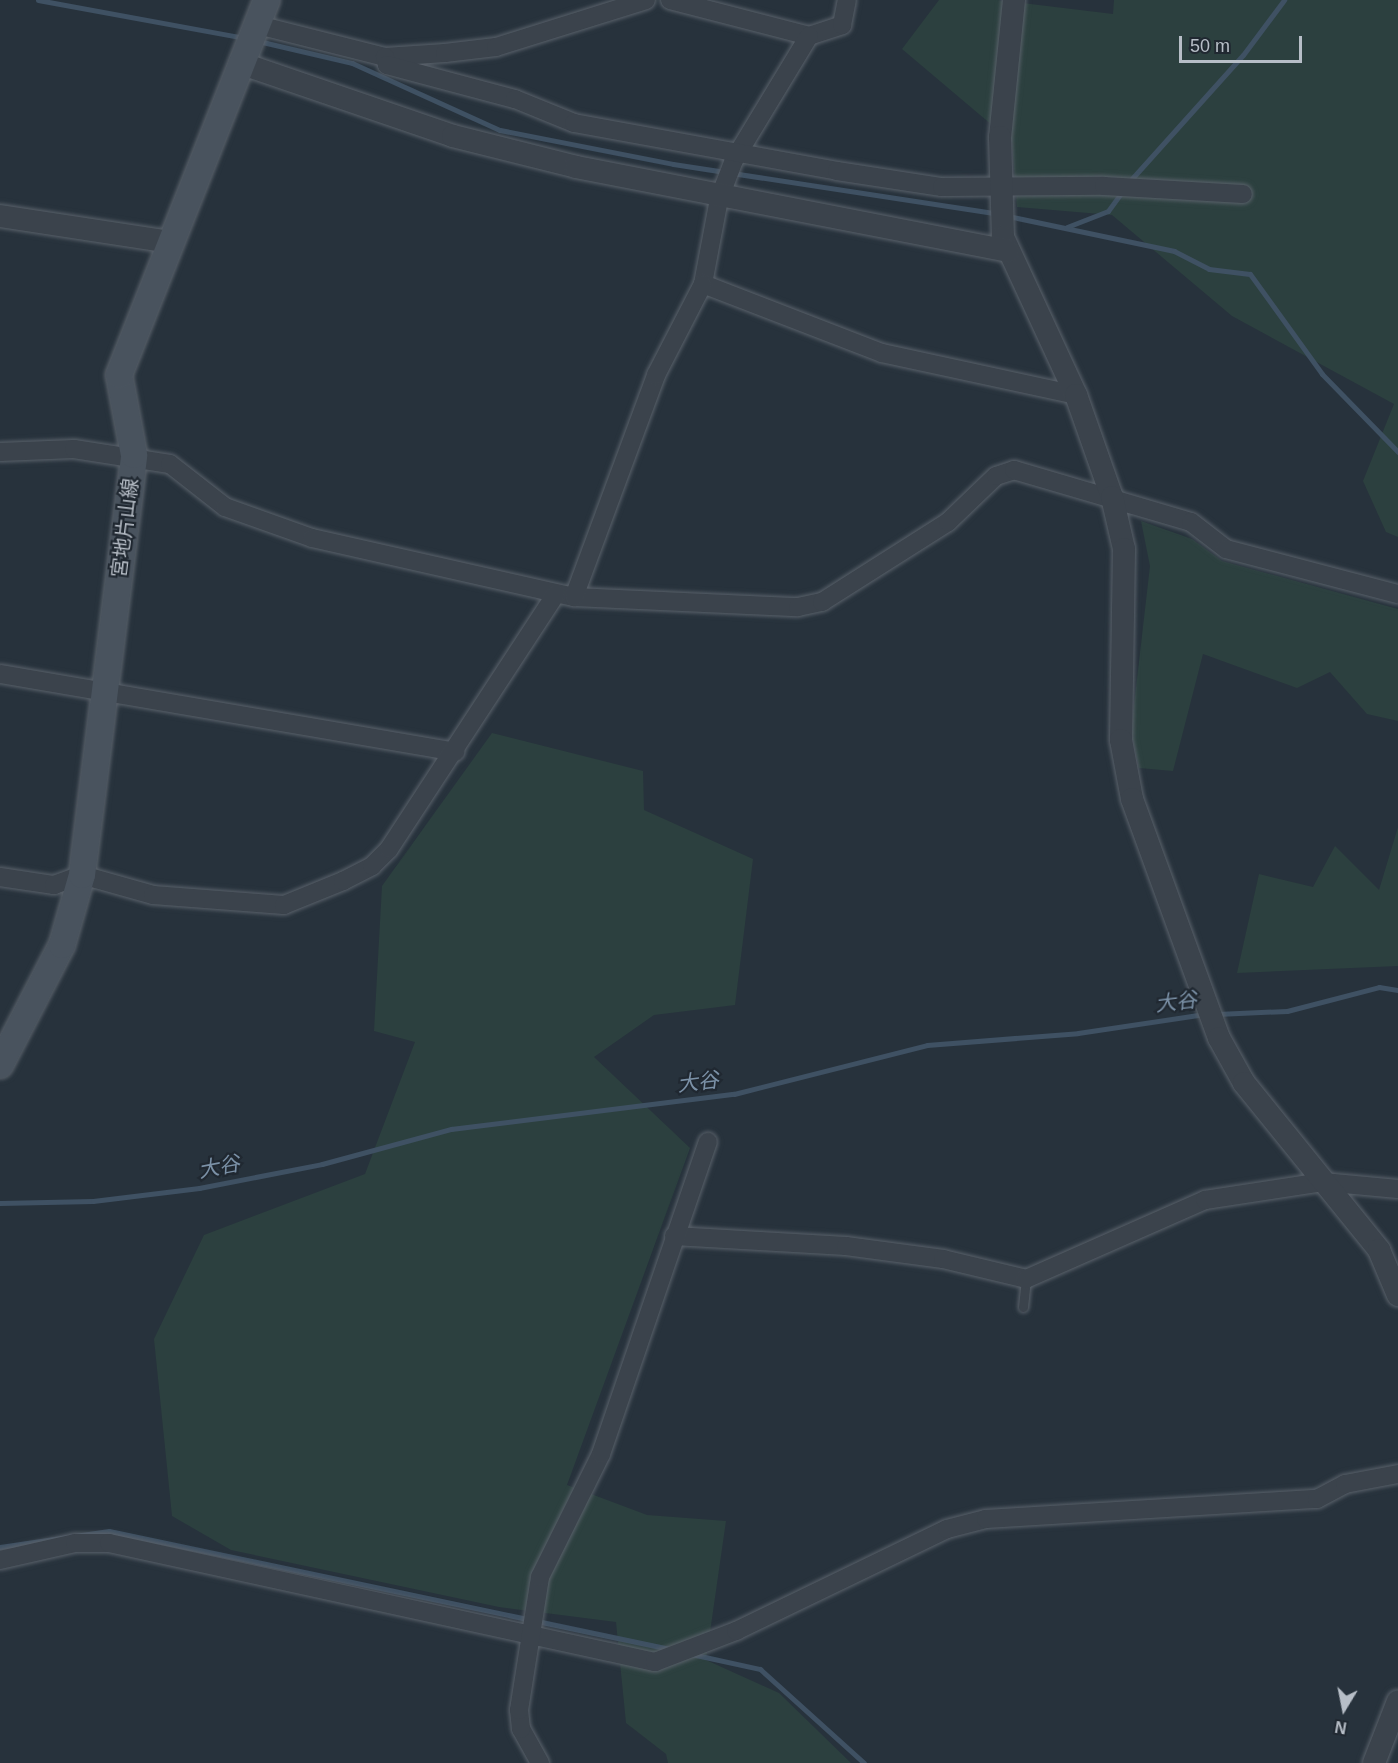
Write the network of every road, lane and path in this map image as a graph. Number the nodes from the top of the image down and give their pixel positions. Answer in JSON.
{"nodes":[{"id":1,"x":267,"y":0,"type":"edge"},
{"id":2,"x":646,"y":0,"type":"edge"},
{"id":3,"x":670,"y":0,"type":"edge"},
{"id":4,"x":847,"y":0,"type":"edge"},
{"id":5,"x":1014,"y":0,"type":"edge"},
{"id":6,"x":258,"y":25,"type":"junction"},
{"id":7,"x":809,"y":36,"type":"junction"},
{"id":8,"x":385,"y":57,"type":"junction"},
{"id":9,"x":242,"y":58,"type":"junction"},
{"id":10,"x":741,"y":152,"type":"junction"},
{"id":11,"x":999,"y":185,"type":"junction"},
{"id":12,"x":1244,"y":194,"type":"dead end"},
{"id":13,"x":719,"y":199,"type":"junction"},
{"id":14,"x":0,"y":216,"type":"edge"},
{"id":15,"x":170,"y":242,"type":"junction"},
{"id":16,"x":1008,"y":251,"type":"junction"},
{"id":17,"x":702,"y":284,"type":"junction"},
{"id":18,"x":1076,"y":395,"type":"junction"},
{"id":19,"x":0,"y":452,"type":"edge"},
{"id":20,"x":134,"y":455,"type":"junction"},
{"id":21,"x":1112,"y":497,"type":"junction"},
{"id":22,"x":556,"y":594,"type":"junction"},
{"id":23,"x":1398,"y":594,"type":"edge"},
{"id":24,"x":574,"y":597,"type":"junction"},
{"id":25,"x":0,"y":674,"type":"edge"},
{"id":26,"x":106,"y":691,"type":"junction"},
{"id":27,"x":455,"y":752,"type":"junction"},
{"id":28,"x":82,"y":875,"type":"junction"},
{"id":29,"x":0,"y":877,"type":"edge"},
{"id":30,"x":0,"y":1065,"type":"edge"},
{"id":31,"x":708,"y":1142,"type":"dead end"},
{"id":32,"x":1323,"y":1182,"type":"junction"},
{"id":33,"x":1398,"y":1189,"type":"edge"},
{"id":34,"x":674,"y":1236,"type":"junction"},
{"id":35,"x":1026,"y":1279,"type":"junction"},
{"id":36,"x":1398,"y":1295,"type":"edge"},
{"id":37,"x":1023,"y":1307,"type":"dead end"},
{"id":38,"x":1398,"y":1474,"type":"edge"},
{"id":39,"x":0,"y":1560,"type":"edge"},
{"id":40,"x":530,"y":1637,"type":"junction"},
{"id":41,"x":1398,"y":1701,"type":"edge"},
{"id":42,"x":540,"y":1763,"type":"edge"},
{"id":43,"x":1374,"y":1763,"type":"edge"}],
"edges":[{"from":1,"to":6,"type":"main road","name":"宮地片山線"},
{"from":2,"to":8,"type":"street"},
{"from":3,"to":7,"type":"street"},
{"from":4,"to":7,"type":"street"},
{"from":5,"to":11,"type":"street"},
{"from":6,"to":8,"type":"street"},
{"from":6,"to":9,"type":"main road","name":"宮地片山線"},
{"from":7,"to":10,"type":"street"},
{"from":8,"to":10,"type":"street"},
{"from":9,"to":13,"type":"street"},
{"from":9,"to":15,"type":"main road","name":"宮地片山線"},
{"from":10,"to":11,"type":"street"},
{"from":10,"to":13,"type":"street"},
{"from":11,"to":12,"type":"street"},
{"from":11,"to":16,"type":"street"},
{"from":13,"to":16,"type":"street"},
{"from":13,"to":17,"type":"street"},
{"from":14,"to":15,"type":"street"},
{"from":15,"to":20,"type":"main road","name":"宮地片山線"},
{"from":16,"to":18,"type":"street"},
{"from":17,"to":18,"type":"street"},
{"from":17,"to":24,"type":"street"},
{"from":18,"to":21,"type":"street"},
{"from":19,"to":20,"type":"street"},
{"from":20,"to":22,"type":"street"},
{"from":20,"to":26,"type":"main road","name":"宮地片山線"},
{"from":21,"to":23,"type":"street"},
{"from":21,"to":24,"type":"street"},
{"from":21,"to":32,"type":"street"},
{"from":22,"to":24,"type":"street"},
{"from":22,"to":27,"type":"street"},
{"from":25,"to":26,"type":"street"},
{"from":26,"to":27,"type":"street"},
{"from":26,"to":28,"type":"main road","name":"宮地片山線"},
{"from":27,"to":28,"type":"street"},
{"from":28,"to":29,"type":"street"},
{"from":28,"to":30,"type":"main road","name":"宮地片山線"},
{"from":31,"to":34,"type":"street"},
{"from":32,"to":33,"type":"street"},
{"from":32,"to":35,"type":"street"},
{"from":32,"to":36,"type":"street"},
{"from":34,"to":35,"type":"street"},
{"from":34,"to":40,"type":"street"},
{"from":35,"to":37,"type":"lane"},
{"from":38,"to":40,"type":"street"},
{"from":39,"to":40,"type":"street"},
{"from":40,"to":42,"type":"street"},
{"from":41,"to":43,"type":"street"}]}
